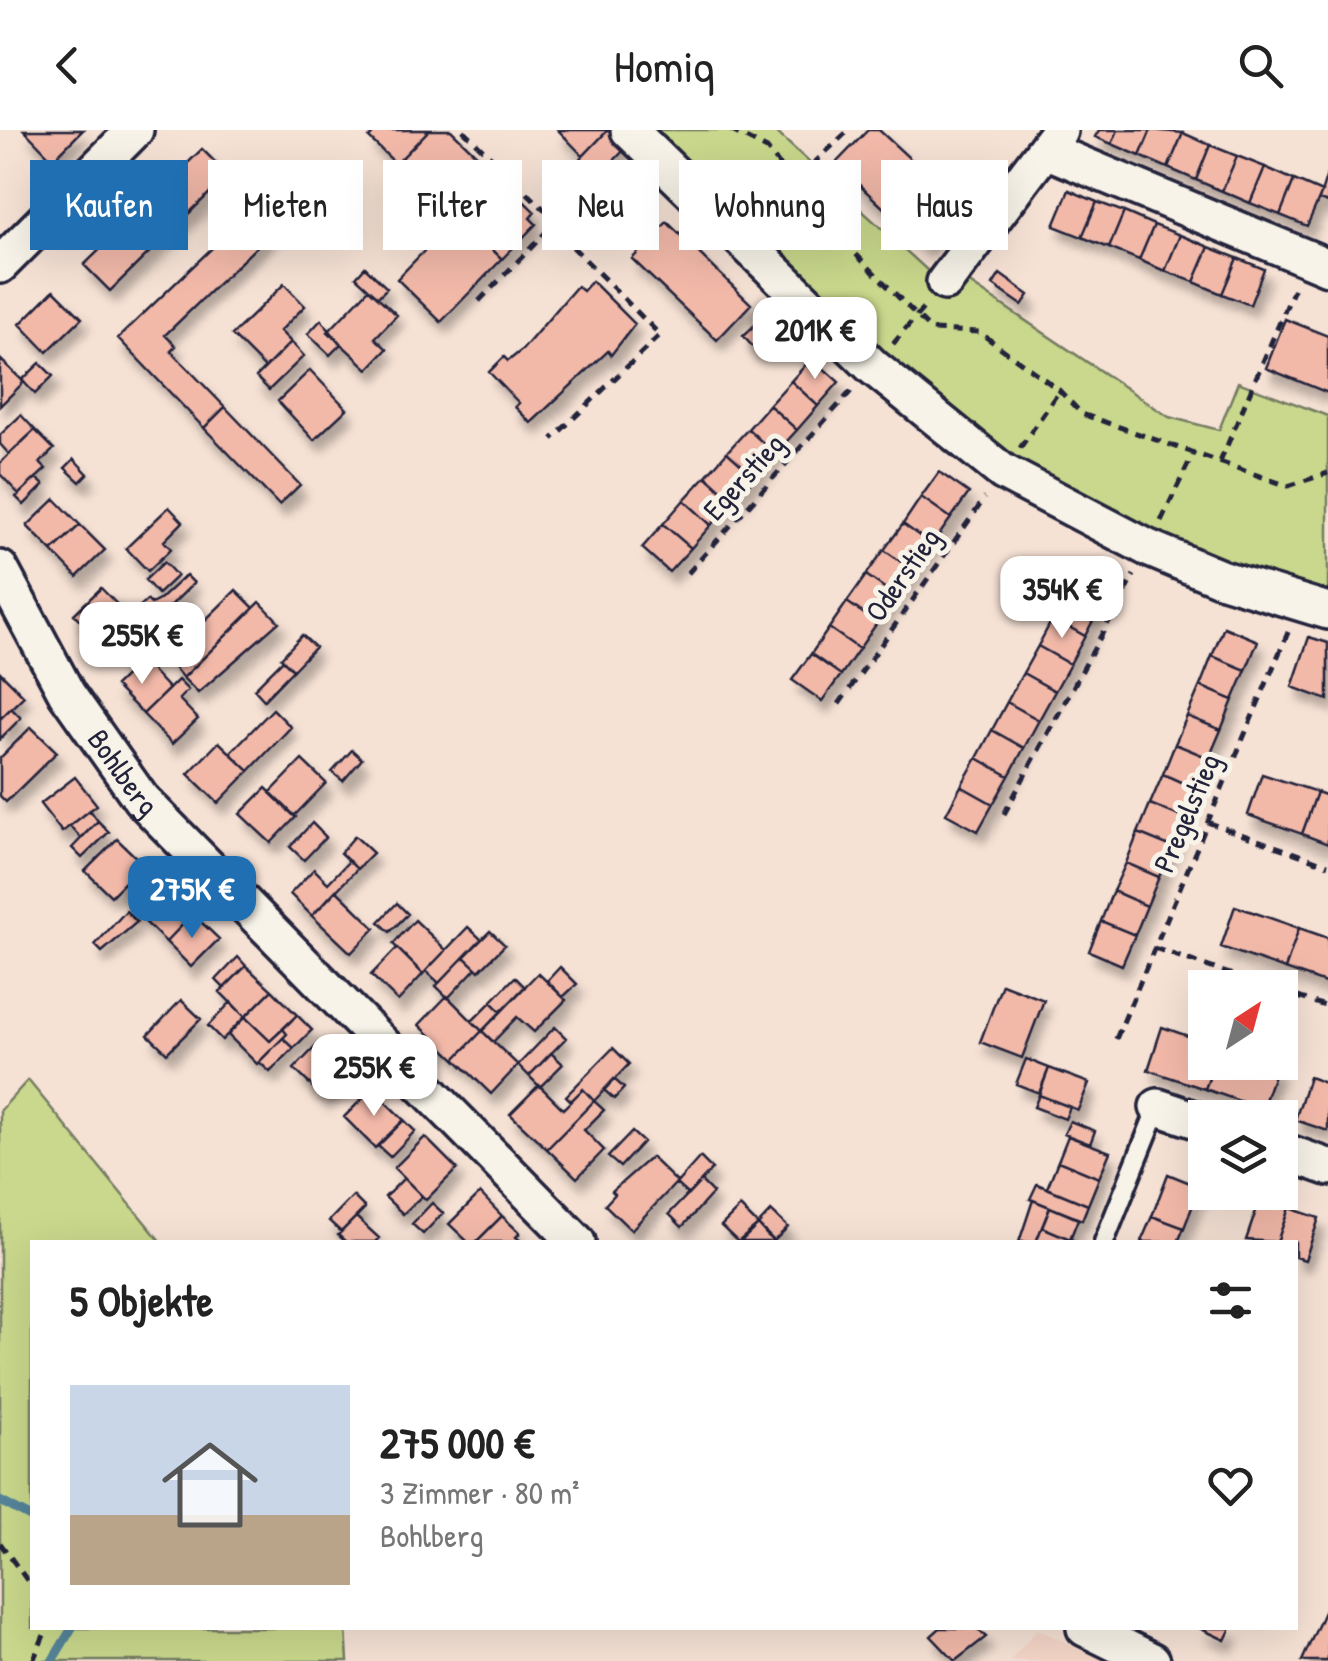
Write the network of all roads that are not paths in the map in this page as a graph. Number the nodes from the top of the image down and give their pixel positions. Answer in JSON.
{"nodes":[{"id":1,"x":135,"y":130,"type":"edge"},
{"id":2,"x":629,"y":130,"type":"edge"},
{"id":3,"x":1052,"y":140,"type":"edge"},
{"id":4,"x":1318,"y":263,"type":"edge"},
{"id":5,"x":0,"y":265,"type":"edge"},
{"id":6,"x":946,"y":282,"type":"road end"},
{"id":7,"x":0,"y":570,"type":"edge"},
{"id":8,"x":1314,"y":608,"type":"edge"},
{"id":9,"x":1158,"y":1106,"type":"joint"},
{"id":10,"x":1188,"y":1117,"type":"edge"},
{"id":11,"x":1298,"y":1156,"type":"edge"},
{"id":12,"x":1328,"y":1167,"type":"edge"},
{"id":13,"x":575,"y":1240,"type":"edge"},
{"id":14,"x":1105,"y":1240,"type":"edge"},
{"id":15,"x":1089,"y":1630,"type":"edge"},
{"id":16,"x":1152,"y":1661,"type":"edge"}],
"edges":[{"from":1,"to":5,"type":"street"},
{"from":2,"to":8,"type":"street"},
{"from":3,"to":4,"type":"street"},
{"from":3,"to":6,"type":"street"},
{"from":7,"to":13,"type":"street","name":"Bohlberg"},
{"from":9,"to":10,"type":"street"},
{"from":9,"to":14,"type":"lane"},
{"from":11,"to":12,"type":"street"},
{"from":15,"to":16,"type":"street"}]}
